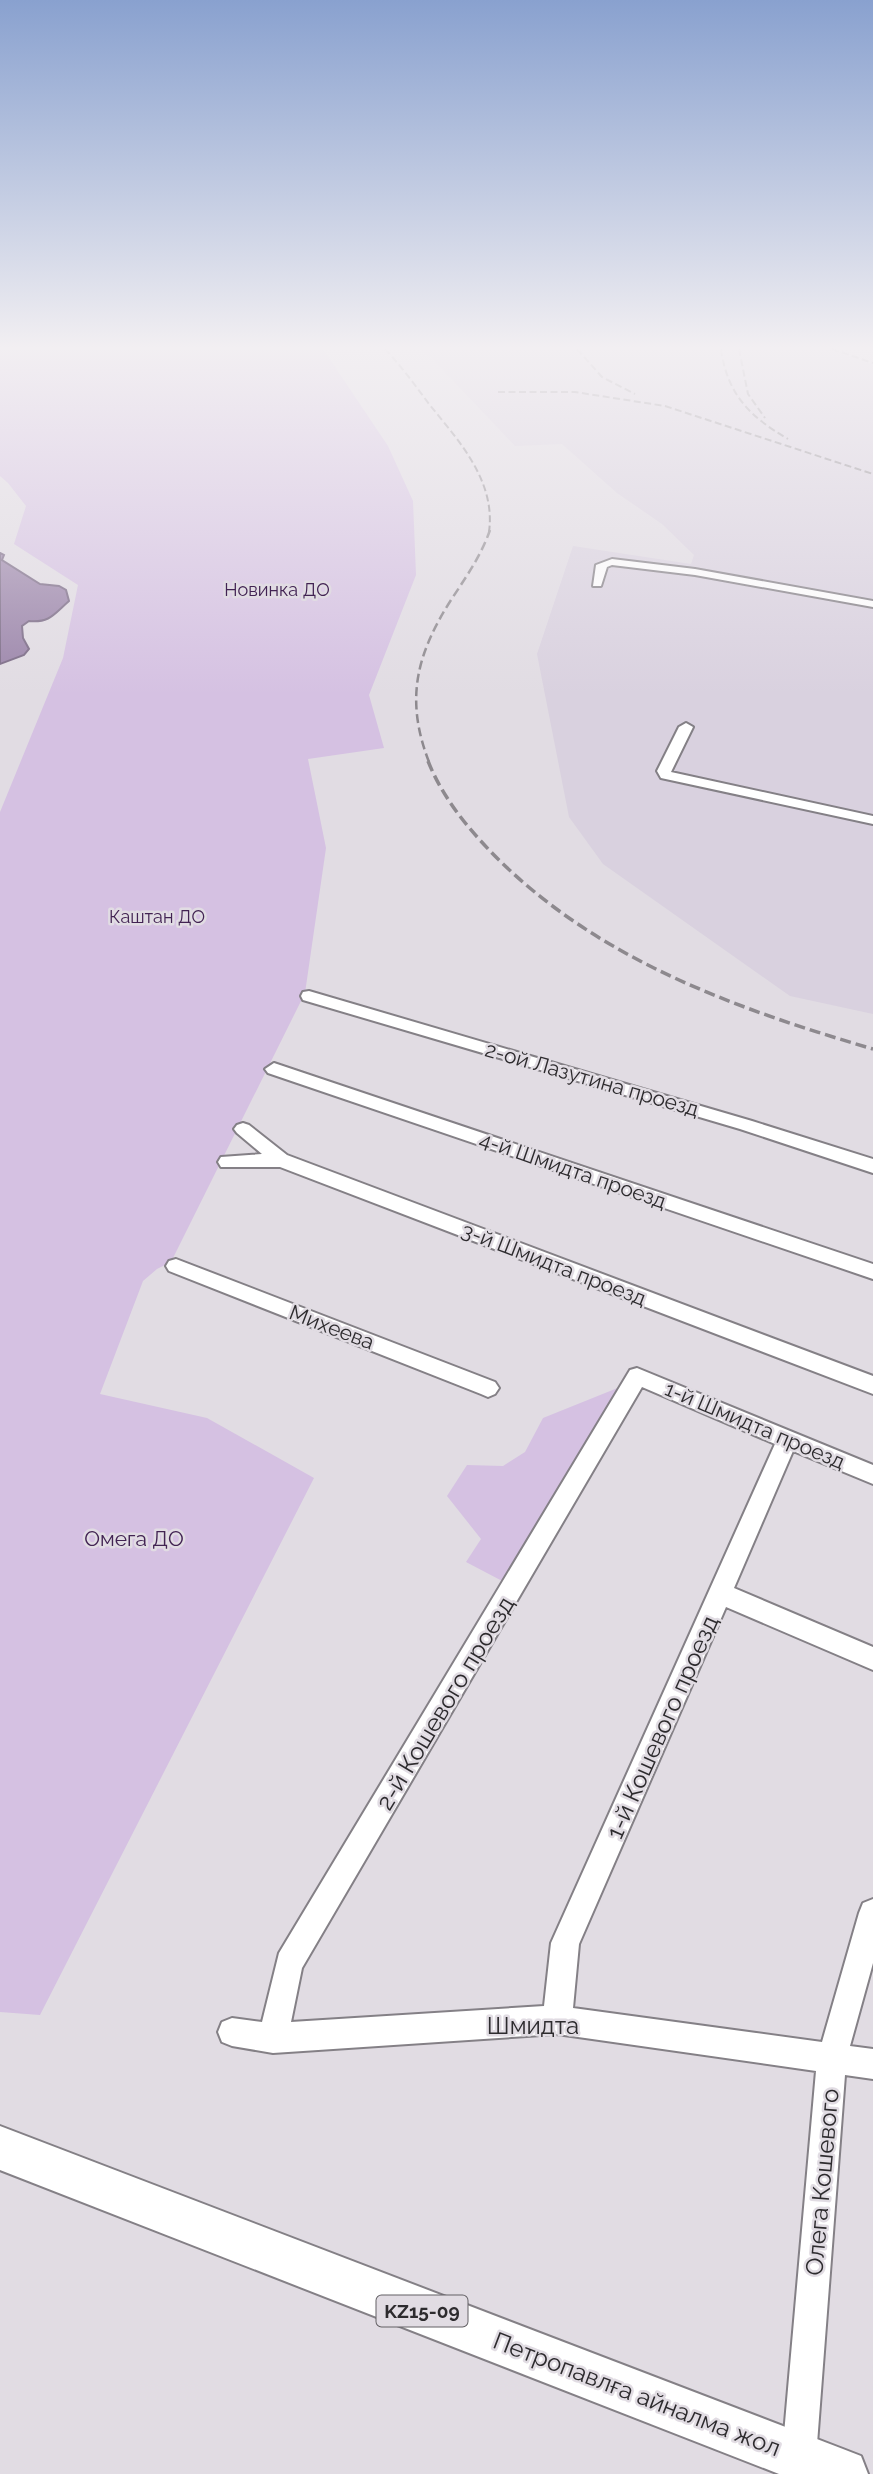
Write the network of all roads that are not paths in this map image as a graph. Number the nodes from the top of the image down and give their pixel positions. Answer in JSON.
{"nodes":[{"id":1,"x":597,"y":584,"type":"dead end"},
{"id":2,"x":873,"y":604,"type":"edge"},
{"id":3,"x":686,"y":727,"type":"dead end"},
{"id":4,"x":873,"y":820,"type":"edge"},
{"id":5,"x":309,"y":996,"type":"dead end"},
{"id":6,"x":274,"y":1069,"type":"dead end"},
{"id":7,"x":243,"y":1129,"type":"dead end"},
{"id":8,"x":281,"y":1160,"type":"junction"},
{"id":9,"x":227,"y":1162,"type":"dead end"},
{"id":10,"x":873,"y":1166,"type":"edge"},
{"id":11,"x":176,"y":1266,"type":"dead end"},
{"id":12,"x":873,"y":1272,"type":"edge"},
{"id":13,"x":637,"y":1376,"type":"joint"},
{"id":14,"x":873,"y":1385,"type":"edge"},
{"id":15,"x":488,"y":1388,"type":"dead end"},
{"id":16,"x":788,"y":1439,"type":"junction"},
{"id":17,"x":873,"y":1475,"type":"edge"},
{"id":18,"x":721,"y":1594,"type":"junction"},
{"id":19,"x":873,"y":1658,"type":"edge"},
{"id":20,"x":873,"y":1913,"type":"edge"},
{"id":21,"x":557,"y":2020,"type":"junction"},
{"id":22,"x":232,"y":2032,"type":"dead end"},
{"id":23,"x":273,"y":2038,"type":"junction"},
{"id":24,"x":832,"y":2058,"type":"junction"},
{"id":25,"x":873,"y":2064,"type":"edge"},
{"id":26,"x":0,"y":2148,"type":"edge"},
{"id":27,"x":799,"y":2457,"type":"junction"},
{"id":28,"x":843,"y":2474,"type":"edge"}],
"edges":[{"from":1,"to":2,"type":"street"},
{"from":3,"to":4,"type":"street"},
{"from":5,"to":10,"type":"street","name":"2-ой Лазутина проезд"},
{"from":6,"to":12,"type":"street","name":"4-й Шмидта проезд"},
{"from":7,"to":8,"type":"street","name":"3-й Шмидта проезд"},
{"from":8,"to":9,"type":"street"},
{"from":8,"to":14,"type":"street","name":"3-й Шмидта проезд"},
{"from":11,"to":15,"type":"street","name":"Михеева"},
{"from":13,"to":16,"type":"street","name":"1-й Шмидта проезд"},
{"from":13,"to":23,"type":"street","name":"2-й Кошевого проезд"},
{"from":16,"to":17,"type":"street","name":"1-й Шмидта проезд"},
{"from":16,"to":18,"type":"street","name":"1-й Кошевого проезд"},
{"from":18,"to":19,"type":"street"},
{"from":18,"to":21,"type":"street","name":"1-й Кошевого проезд"},
{"from":20,"to":24,"type":"street","name":"Олега Кошевого"},
{"from":21,"to":23,"type":"street","name":"Шмидта"},
{"from":21,"to":24,"type":"street","name":"Шмидта"},
{"from":22,"to":23,"type":"street","name":"Шмидта"},
{"from":24,"to":25,"type":"street","name":"Шмидта"},
{"from":24,"to":27,"type":"street","name":"Олега Кошевого"},
{"from":26,"to":27,"type":"highway","name":"Петропавлға айналма жол","number":"KZ15-09"},
{"from":27,"to":28,"type":"highway","name":"Петропавлға айналма жол","number":"KZ15-09"}]}
